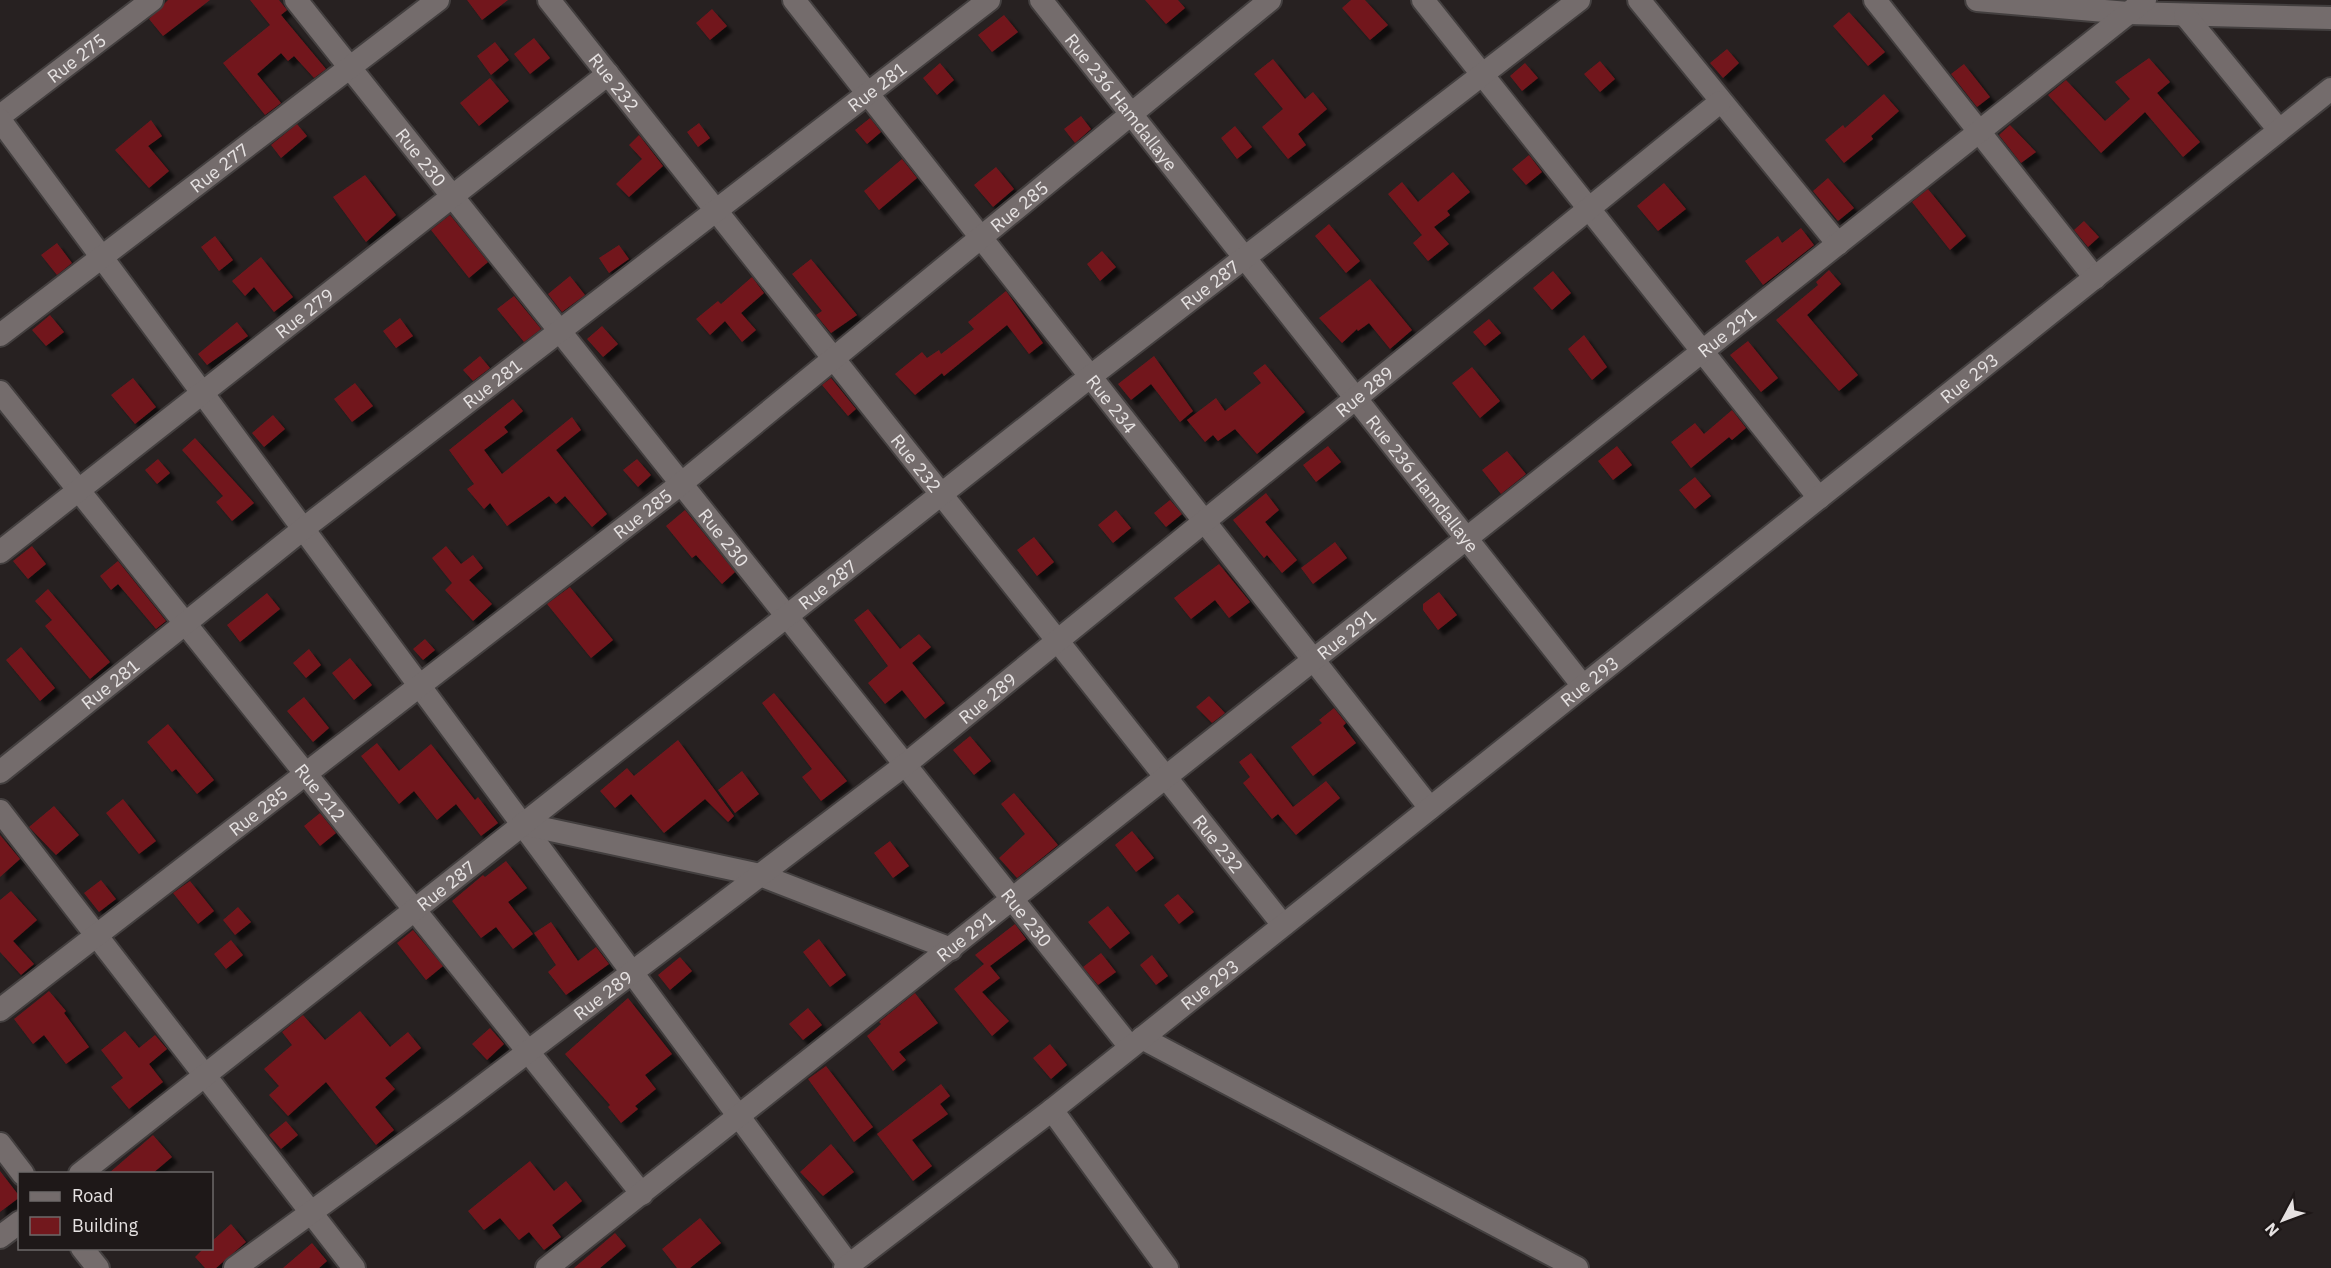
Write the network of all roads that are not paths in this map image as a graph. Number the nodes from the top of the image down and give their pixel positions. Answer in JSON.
{"nodes":[{"id":1,"x":152,"y":0,"type":"edge"},
{"id":2,"x":296,"y":0,"type":"edge"},
{"id":3,"x":438,"y":0,"type":"edge"},
{"id":4,"x":549,"y":0,"type":"edge"},
{"id":5,"x":794,"y":0,"type":"edge"},
{"id":6,"x":989,"y":0,"type":"edge"},
{"id":7,"x":1041,"y":0,"type":"edge"},
{"id":8,"x":1270,"y":0,"type":"edge"},
{"id":9,"x":1424,"y":0,"type":"edge"},
{"id":10,"x":1579,"y":0,"type":"edge"},
{"id":11,"x":1639,"y":0,"type":"edge"},
{"id":12,"x":1875,"y":0,"type":"edge"},
{"id":13,"x":1977,"y":0,"type":"edge"},
{"id":14,"x":2137,"y":7,"type":"edge"},
{"id":15,"x":2185,"y":15,"type":"junction"},
{"id":16,"x":2331,"y":18,"type":"edge"},
{"id":17,"x":350,"y":67,"type":"junction"},
{"id":18,"x":608,"y":74,"type":"junction"},
{"id":19,"x":1484,"y":74,"type":"junction"},
{"id":20,"x":2331,"y":89,"type":"edge"},
{"id":21,"x":869,"y":93,"type":"junction"},
{"id":22,"x":1720,"y":102,"type":"junction"},
{"id":23,"x":1131,"y":114,"type":"junction"},
{"id":24,"x":0,"y":116,"type":"edge"},
{"id":25,"x":0,"y":120,"type":"edge"},
{"id":26,"x":2280,"y":130,"type":"junction"},
{"id":27,"x":1979,"y":132,"type":"junction"},
{"id":28,"x":453,"y":197,"type":"junction"},
{"id":29,"x":1590,"y":208,"type":"junction"},
{"id":30,"x":717,"y":212,"type":"junction"},
{"id":31,"x":982,"y":237,"type":"junction"},
{"id":32,"x":1838,"y":244,"type":"junction"},
{"id":33,"x":102,"y":257,"type":"junction"},
{"id":34,"x":1245,"y":258,"type":"junction"},
{"id":35,"x":2095,"y":278,"type":"junction"},
{"id":36,"x":561,"y":332,"type":"junction"},
{"id":37,"x":0,"y":335,"type":"edge"},
{"id":38,"x":1703,"y":351,"type":"junction"},
{"id":39,"x":834,"y":358,"type":"junction"},
{"id":40,"x":1091,"y":376,"type":"junction"},
{"id":41,"x":0,"y":392,"type":"edge"},
{"id":42,"x":203,"y":395,"type":"junction"},
{"id":43,"x":1355,"y":398,"type":"junction"},
{"id":44,"x":682,"y":483,"type":"junction"},
{"id":45,"x":79,"y":491,"type":"junction"},
{"id":46,"x":942,"y":495,"type":"junction"},
{"id":47,"x":1818,"y":498,"type":"junction"},
{"id":48,"x":1205,"y":521,"type":"junction"},
{"id":49,"x":303,"y":530,"type":"junction"},
{"id":50,"x":1467,"y":539,"type":"junction"},
{"id":51,"x":0,"y":552,"type":"edge"},
{"id":52,"x":788,"y":616,"type":"junction"},
{"id":53,"x":186,"y":623,"type":"junction"},
{"id":54,"x":1058,"y":641,"type":"junction"},
{"id":55,"x":1314,"y":660,"type":"junction"},
{"id":56,"x":420,"y":686,"type":"junction"},
{"id":57,"x":1583,"y":686,"type":"junction"},
{"id":58,"x":906,"y":764,"type":"junction"},
{"id":59,"x":0,"y":772,"type":"edge"},
{"id":60,"x":306,"y":774,"type":"junction"},
{"id":61,"x":1166,"y":778,"type":"junction"},
{"id":62,"x":1430,"y":808,"type":"junction"},
{"id":63,"x":0,"y":811,"type":"edge"},
{"id":64,"x":523,"y":824,"type":"junction"},
{"id":65,"x":760,"y":875,"type":"junction"},
{"id":66,"x":1014,"y":899,"type":"junction"},
{"id":67,"x":414,"y":910,"type":"junction"},
{"id":68,"x":1283,"y":925,"type":"junction"},
{"id":69,"x":96,"y":936,"type":"junction"},
{"id":70,"x":951,"y":949,"type":"junction"},
{"id":71,"x":632,"y":972,"type":"junction"},
{"id":72,"x":0,"y":1010,"type":"edge"},
{"id":73,"x":1136,"y":1042,"type":"junction"},
{"id":74,"x":528,"y":1051,"type":"junction"},
{"id":75,"x":205,"y":1075,"type":"junction"},
{"id":76,"x":1052,"y":1110,"type":"junction"},
{"id":77,"x":739,"y":1118,"type":"junction"},
{"id":78,"x":0,"y":1144,"type":"edge"},
{"id":79,"x":22,"y":1172,"type":"edge"},
{"id":80,"x":81,"y":1172,"type":"edge"},
{"id":81,"x":642,"y":1194,"type":"junction"},
{"id":82,"x":311,"y":1213,"type":"junction"},
{"id":83,"x":18,"y":1224,"type":"edge"},
{"id":84,"x":0,"y":1237,"type":"edge"},
{"id":85,"x":84,"y":1250,"type":"edge"},
{"id":86,"x":847,"y":1266,"type":"edge"},
{"id":87,"x":98,"y":1268,"type":"edge"},
{"id":88,"x":235,"y":1268,"type":"edge"},
{"id":89,"x":354,"y":1268,"type":"edge"},
{"id":90,"x":547,"y":1268,"type":"edge"},
{"id":91,"x":1167,"y":1268,"type":"edge"},
{"id":92,"x":1577,"y":1268,"type":"edge"}],
"edges":[{"from":1,"to":24,"type":"street","name":"Rue 275"},
{"from":2,"to":17,"type":"street","name":"Rue 230"},
{"from":3,"to":17,"type":"street","name":"Rue 277"},
{"from":4,"to":18,"type":"street","name":"Rue 232"},
{"from":5,"to":21,"type":"street","name":"Rue 234"},
{"from":6,"to":21,"type":"street","name":"Rue 281"},
{"from":7,"to":23,"type":"street","name":"Rue 236 Hamdallaye"},
{"from":8,"to":23,"type":"street","name":"Rue 285"},
{"from":9,"to":19,"type":"street"},
{"from":10,"to":19,"type":"street","name":"Rue 287"},
{"from":11,"to":22,"type":"street"},
{"from":12,"to":27,"type":"street"},
{"from":13,"to":14,"type":"street"},
{"from":14,"to":15,"type":"street"},
{"from":14,"to":27,"type":"street","name":"Rue 291"},
{"from":15,"to":16,"type":"street"},
{"from":15,"to":26,"type":"street"},
{"from":17,"to":28,"type":"street","name":"Rue 230"},
{"from":17,"to":33,"type":"street","name":"Rue 277"},
{"from":18,"to":28,"type":"street","name":"Rue 279"},
{"from":18,"to":30,"type":"street","name":"Rue 232"},
{"from":19,"to":29,"type":"street"},
{"from":19,"to":34,"type":"street","name":"Rue 287"},
{"from":20,"to":26,"type":"street","name":"Rue 293"},
{"from":21,"to":30,"type":"street","name":"Rue 281"},
{"from":21,"to":31,"type":"street","name":"Rue 234"},
{"from":22,"to":29,"type":"street","name":"Rue 289"},
{"from":22,"to":32,"type":"street"},
{"from":23,"to":31,"type":"street","name":"Rue 285"},
{"from":23,"to":34,"type":"street","name":"Rue 236 Hamdallaye"},
{"from":25,"to":33,"type":"street"},
{"from":26,"to":35,"type":"street","name":"Rue 293"},
{"from":27,"to":32,"type":"street","name":"Rue 291"},
{"from":27,"to":35,"type":"street"},
{"from":28,"to":36,"type":"street","name":"Rue 230"},
{"from":28,"to":42,"type":"street","name":"Rue 279"},
{"from":29,"to":38,"type":"street"},
{"from":29,"to":43,"type":"street","name":"Rue 289"},
{"from":30,"to":36,"type":"street","name":"Rue 281"},
{"from":30,"to":39,"type":"street","name":"Rue 232"},
{"from":31,"to":39,"type":"street","name":"Rue 285"},
{"from":31,"to":40,"type":"street","name":"Rue 234"},
{"from":32,"to":38,"type":"street","name":"Rue 291"},
{"from":33,"to":37,"type":"street","name":"Rue 277"},
{"from":33,"to":42,"type":"street"},
{"from":34,"to":40,"type":"street","name":"Rue 287"},
{"from":34,"to":43,"type":"street","name":"Rue 236 Hamdallaye"},
{"from":35,"to":47,"type":"street","name":"Rue 293"},
{"from":36,"to":44,"type":"street","name":"Rue 230"},
{"from":36,"to":49,"type":"street","name":"Rue 281"},
{"from":38,"to":47,"type":"street"},
{"from":38,"to":50,"type":"street","name":"Rue 291"},
{"from":39,"to":44,"type":"street","name":"Rue 285"},
{"from":39,"to":46,"type":"street","name":"Rue 232"},
{"from":40,"to":46,"type":"street","name":"Rue 287"},
{"from":40,"to":48,"type":"street","name":"Rue 234"},
{"from":41,"to":45,"type":"street","name":"Rue 212"},
{"from":42,"to":45,"type":"street","name":"Rue 279"},
{"from":42,"to":49,"type":"street"},
{"from":43,"to":48,"type":"street","name":"Rue 289"},
{"from":43,"to":50,"type":"street","name":"Rue 236 Hamdallaye"},
{"from":44,"to":52,"type":"street","name":"Rue 230"},
{"from":44,"to":56,"type":"street","name":"Rue 285"},
{"from":45,"to":51,"type":"street","name":"Rue 279"},
{"from":45,"to":53,"type":"street","name":"Rue 212"},
{"from":46,"to":52,"type":"street","name":"Rue 287"},
{"from":46,"to":54,"type":"street","name":"Rue 232"},
{"from":47,"to":57,"type":"street","name":"Rue 293"},
{"from":48,"to":54,"type":"street","name":"Rue 289"},
{"from":48,"to":55,"type":"street","name":"Rue 234"},
{"from":49,"to":53,"type":"street","name":"Rue 281"},
{"from":49,"to":56,"type":"street"},
{"from":50,"to":55,"type":"street","name":"Rue 291"},
{"from":50,"to":57,"type":"street","name":"Rue 236 Hamdallaye"},
{"from":52,"to":58,"type":"street","name":"Rue 230"},
{"from":52,"to":64,"type":"street","name":"Rue 287"},
{"from":53,"to":59,"type":"street","name":"Rue 281"},
{"from":53,"to":60,"type":"street","name":"Rue 212"},
{"from":54,"to":58,"type":"street","name":"Rue 289"},
{"from":54,"to":61,"type":"street","name":"Rue 232"},
{"from":55,"to":61,"type":"street","name":"Rue 291"},
{"from":55,"to":62,"type":"street","name":"Rue 234"},
{"from":56,"to":60,"type":"street","name":"Rue 285"},
{"from":56,"to":64,"type":"street"},
{"from":57,"to":62,"type":"street","name":"Rue 293"},
{"from":58,"to":65,"type":"street","name":"Rue 289"},
{"from":58,"to":66,"type":"street","name":"Rue 230"},
{"from":60,"to":67,"type":"street","name":"Rue 212"},
{"from":60,"to":69,"type":"street","name":"Rue 285"},
{"from":61,"to":66,"type":"street","name":"Rue 291"},
{"from":61,"to":68,"type":"street","name":"Rue 232"},
{"from":62,"to":68,"type":"street","name":"Rue 293"},
{"from":63,"to":69,"type":"street"},
{"from":64,"to":65,"type":"street"},
{"from":64,"to":67,"type":"street","name":"Rue 287"},
{"from":64,"to":71,"type":"street"},
{"from":65,"to":70,"type":"street"},
{"from":65,"to":71,"type":"street","name":"Rue 289"},
{"from":66,"to":70,"type":"street","name":"Rue 291"},
{"from":66,"to":73,"type":"street","name":"Rue 230"},
{"from":67,"to":74,"type":"street","name":"Rue 212"},
{"from":67,"to":75,"type":"street","name":"Rue 287"},
{"from":68,"to":73,"type":"street","name":"Rue 293"},
{"from":69,"to":72,"type":"street","name":"Rue 285"},
{"from":69,"to":75,"type":"street"},
{"from":70,"to":77,"type":"street","name":"Rue 291"},
{"from":71,"to":74,"type":"street","name":"Rue 289"},
{"from":71,"to":77,"type":"street"},
{"from":73,"to":76,"type":"street","name":"Rue 293"},
{"from":73,"to":92,"type":"street"},
{"from":74,"to":81,"type":"street","name":"Rue 212"},
{"from":74,"to":82,"type":"street","name":"Rue 289"},
{"from":75,"to":80,"type":"street","name":"Rue 287"},
{"from":75,"to":82,"type":"street"},
{"from":76,"to":86,"type":"street","name":"Rue 293"},
{"from":76,"to":91,"type":"street"},
{"from":77,"to":81,"type":"street","name":"Rue 291"},
{"from":77,"to":86,"type":"street"},
{"from":78,"to":79,"type":"street"},
{"from":81,"to":90,"type":"street","name":"Rue 291"},
{"from":82,"to":88,"type":"street","name":"Rue 289"},
{"from":82,"to":89,"type":"street"},
{"from":83,"to":84,"type":"street"},
{"from":85,"to":87,"type":"street"}]}
